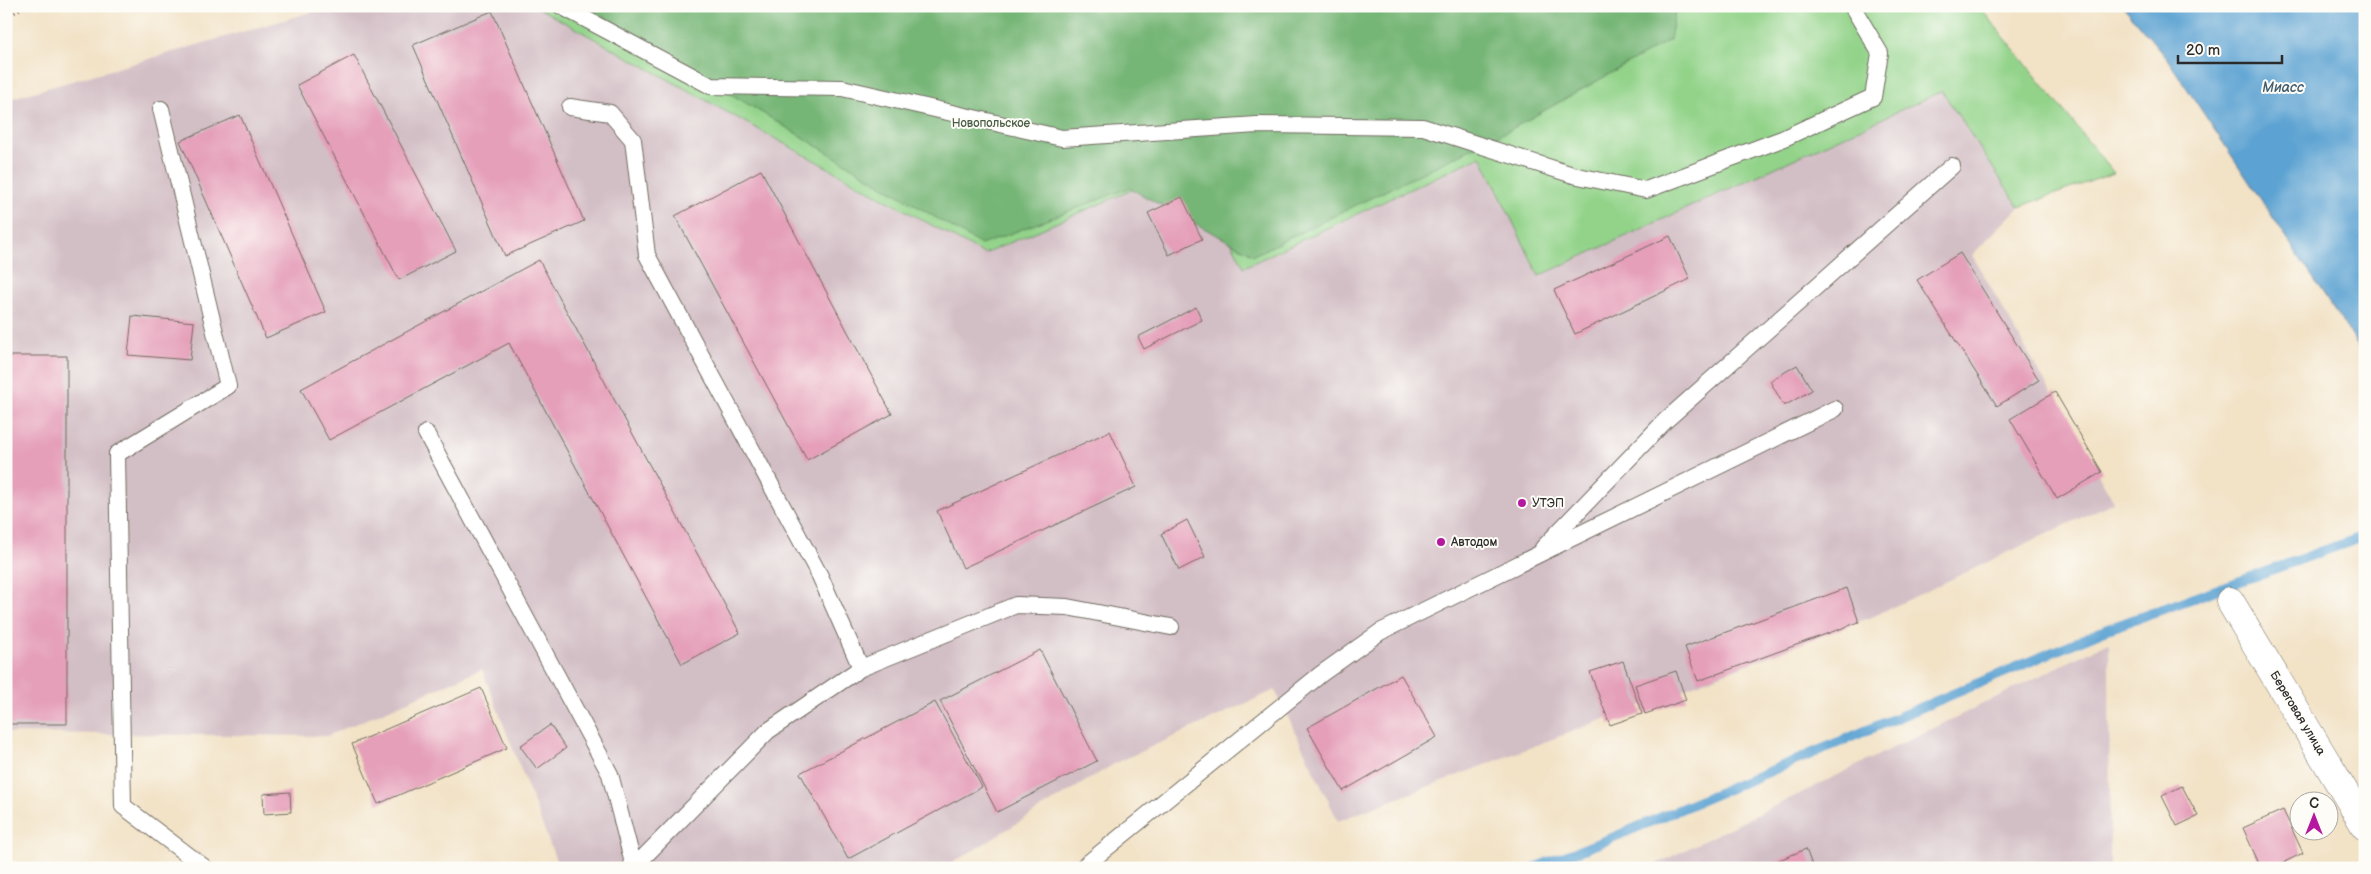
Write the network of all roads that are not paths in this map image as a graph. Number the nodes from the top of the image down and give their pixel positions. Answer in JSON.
{"nodes":[{"id":1,"x":561,"y":6,"type":"edge"},
{"id":2,"x":1852,"y":6,"type":"edge"},
{"id":3,"x":570,"y":106,"type":"dead end"},
{"id":4,"x":161,"y":109,"type":"dead end"},
{"id":5,"x":1952,"y":166,"type":"dead end"},
{"id":6,"x":1835,"y":408,"type":"dead end"},
{"id":7,"x":426,"y":433,"type":"dead end"},
{"id":8,"x":1534,"y":557,"type":"junction"},
{"id":9,"x":2230,"y":601,"type":"dead end"},
{"id":10,"x":1171,"y":627,"type":"dead end"},
{"id":11,"x":861,"y":668,"type":"junction"},
{"id":12,"x":2365,"y":826,"type":"edge"},
{"id":13,"x":634,"y":867,"type":"edge"},
{"id":14,"x":205,"y":868,"type":"edge"},
{"id":15,"x":1082,"y":868,"type":"edge"}],
"edges":[{"from":1,"to":2,"type":"lane"},
{"from":3,"to":11,"type":"lane"},
{"from":4,"to":14,"type":"lane"},
{"from":5,"to":8,"type":"lane"},
{"from":6,"to":8,"type":"lane"},
{"from":7,"to":13,"type":"lane"},
{"from":8,"to":15,"type":"lane"},
{"from":9,"to":12,"type":"street","name":"Береговая улица"},
{"from":10,"to":11,"type":"lane"},
{"from":11,"to":13,"type":"lane"}]}
